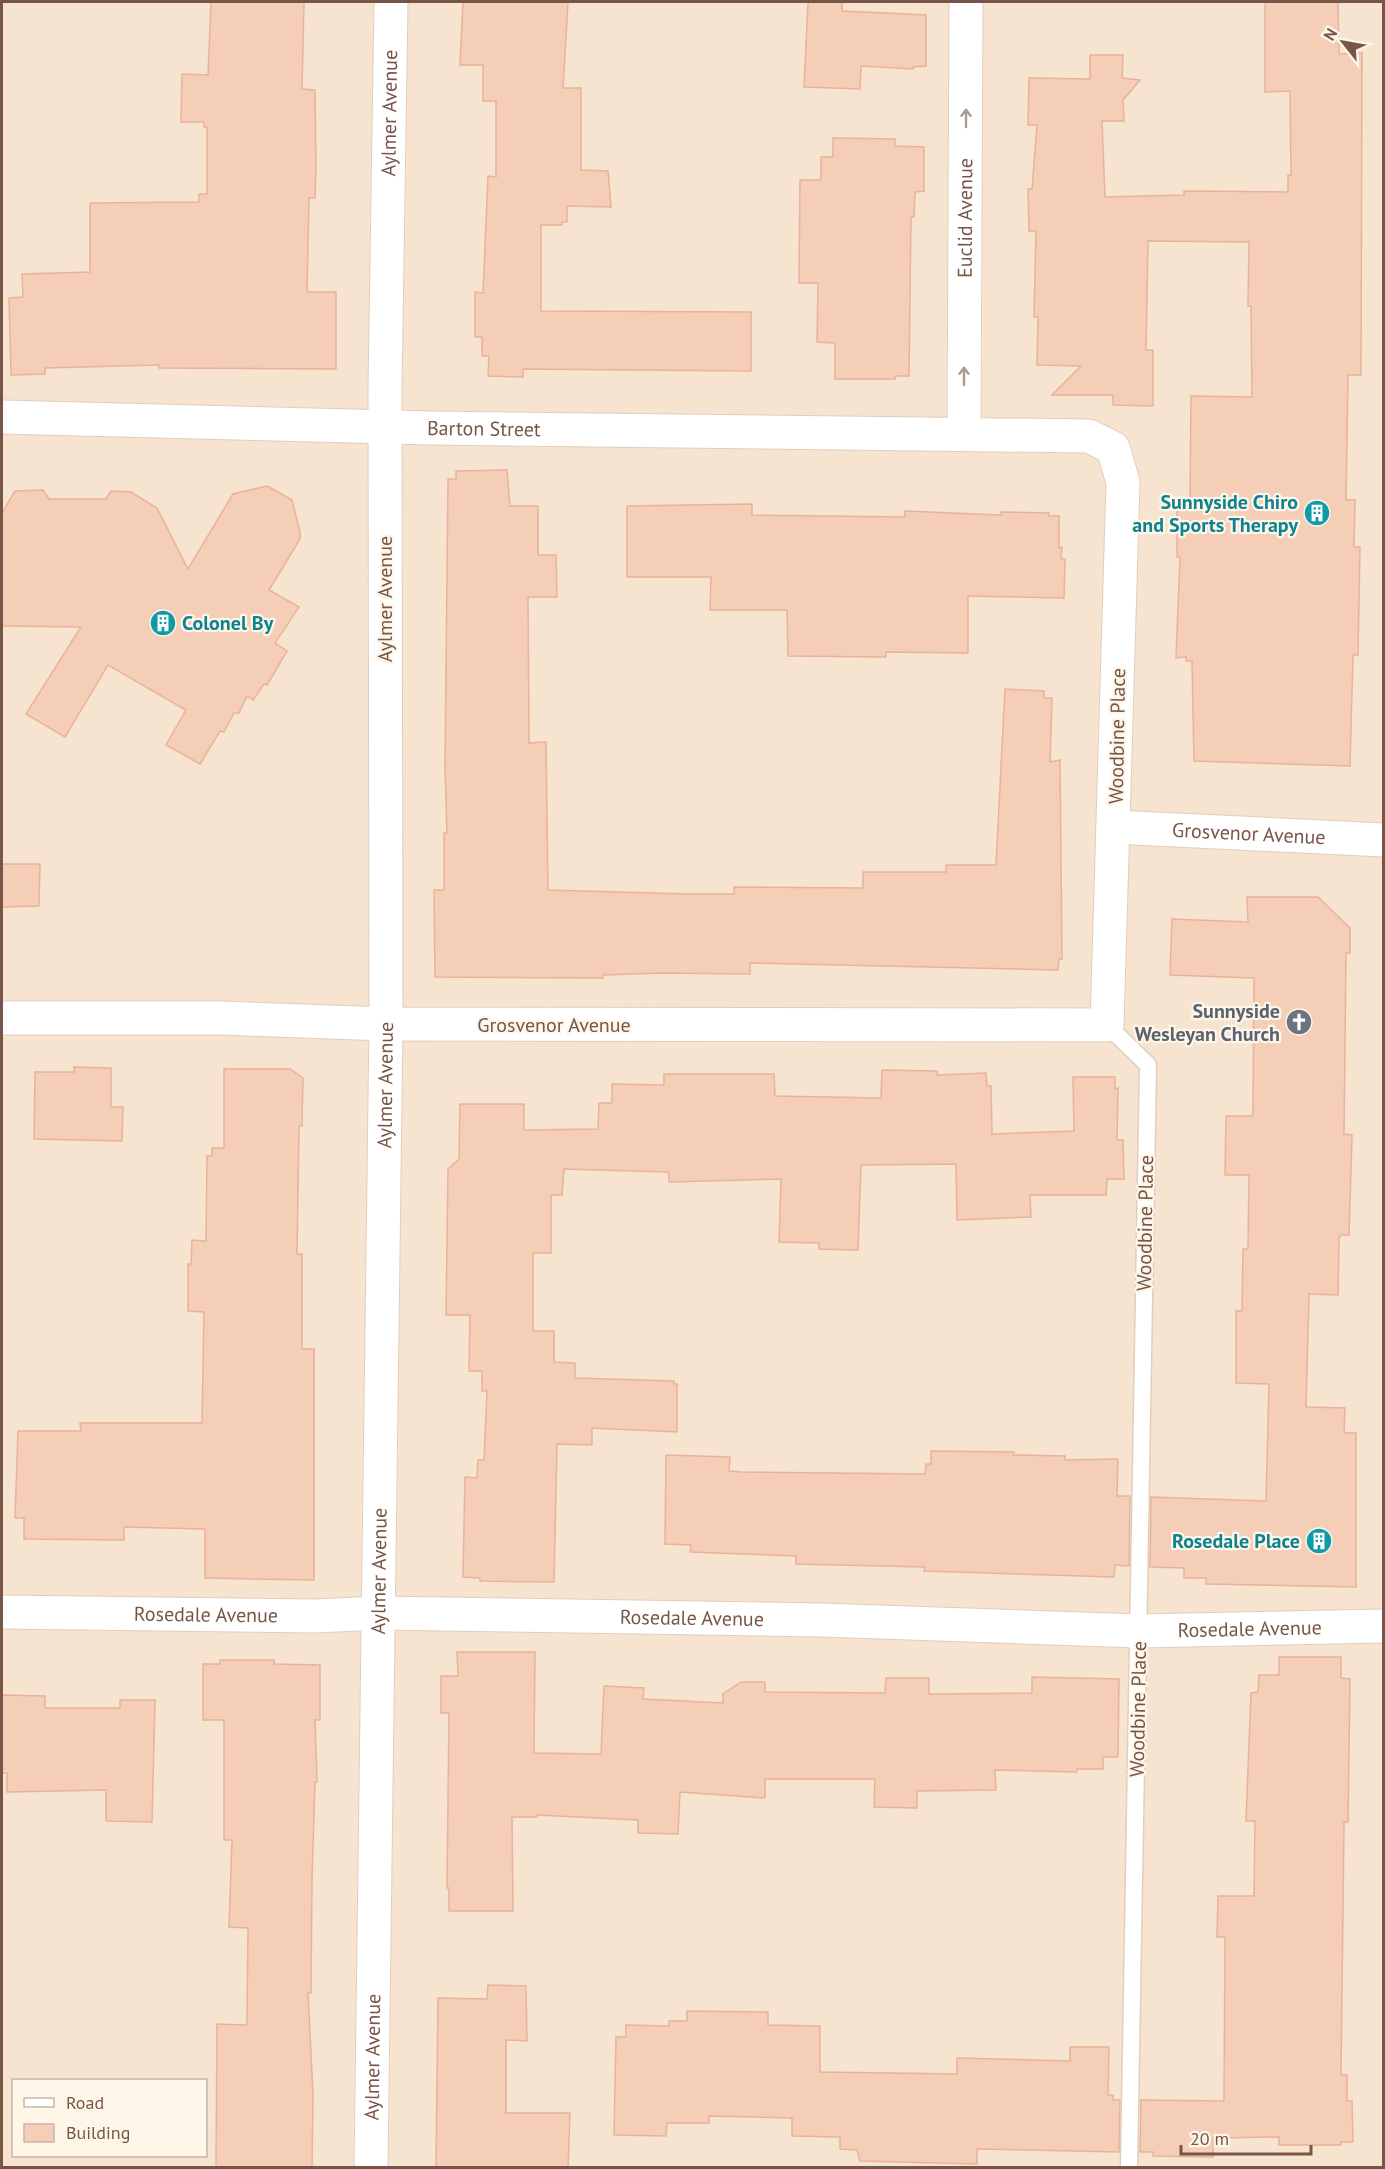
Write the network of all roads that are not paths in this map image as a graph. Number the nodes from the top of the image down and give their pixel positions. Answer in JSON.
{"nodes":[{"id":1,"x":391,"y":2,"type":"edge"},
{"id":2,"x":966,"y":2,"type":"edge"},
{"id":3,"x":2,"y":417,"type":"edge"},
{"id":4,"x":386,"y":426,"type":"junction"},
{"id":5,"x":964,"y":434,"type":"junction"},
{"id":6,"x":1114,"y":827,"type":"junction"},
{"id":7,"x":1383,"y":840,"type":"edge"},
{"id":8,"x":2,"y":1018,"type":"edge"},
{"id":9,"x":386,"y":1024,"type":"junction"},
{"id":10,"x":1107,"y":1025,"type":"junction"},
{"id":11,"x":2,"y":1612,"type":"edge"},
{"id":12,"x":377,"y":1614,"type":"junction"},
{"id":13,"x":1383,"y":1626,"type":"edge"},
{"id":14,"x":1139,"y":1631,"type":"junction"},
{"id":15,"x":371,"y":2168,"type":"edge"},
{"id":16,"x":1129,"y":2168,"type":"edge"}],
"edges":[{"from":1,"to":4,"type":"street","name":"Aylmer Avenue"},
{"from":5,"to":2,"type":"street","name":"Euclid Avenue","one_way":true},
{"from":3,"to":4,"type":"street","name":"Barton Street"},
{"from":4,"to":5,"type":"street","name":"Barton Street"},
{"from":4,"to":9,"type":"street","name":"Aylmer Avenue"},
{"from":5,"to":6,"type":"street","name":"Woodbine Place"},
{"from":6,"to":7,"type":"street","name":"Grosvenor Avenue"},
{"from":6,"to":10,"type":"street","name":"Woodbine Place"},
{"from":8,"to":9,"type":"street","name":"Grosvenor Avenue"},
{"from":9,"to":10,"type":"street","name":"Grosvenor Avenue"},
{"from":9,"to":12,"type":"street","name":"Aylmer Avenue"},
{"from":10,"to":14,"type":"lane","name":"Woodbine Place"},
{"from":11,"to":12,"type":"street","name":"Rosedale Avenue"},
{"from":12,"to":14,"type":"street","name":"Rosedale Avenue"},
{"from":12,"to":15,"type":"street","name":"Aylmer Avenue"},
{"from":13,"to":14,"type":"street","name":"Rosedale Avenue"},
{"from":14,"to":16,"type":"lane","name":"Woodbine Place"}]}
